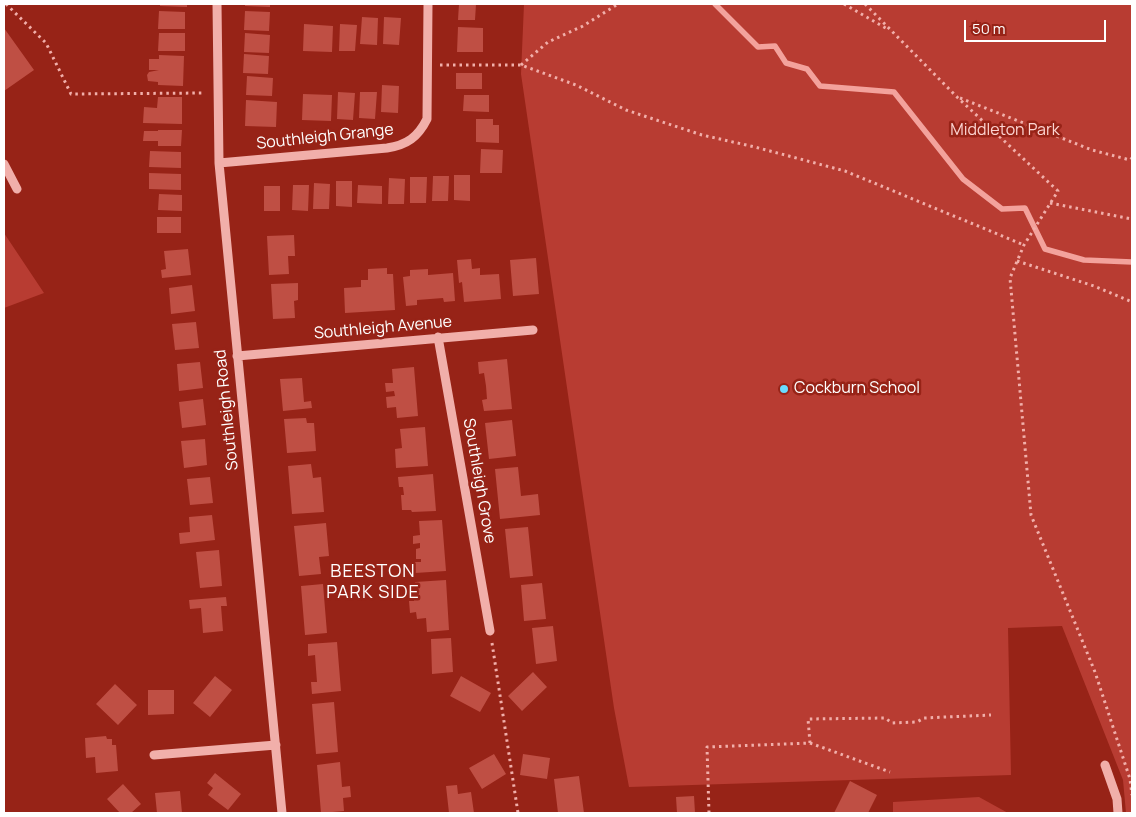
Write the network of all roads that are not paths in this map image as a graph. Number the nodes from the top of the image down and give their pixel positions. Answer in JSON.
{"nodes":[{"id":1,"x":217,"y":4,"type":"edge"},
{"id":2,"x":428,"y":4,"type":"edge"},
{"id":3,"x":219,"y":162,"type":"junction"},
{"id":4,"x":4,"y":164,"type":"edge"},
{"id":5,"x":17,"y":188,"type":"dead end"},
{"id":6,"x":533,"y":330,"type":"dead end"},
{"id":7,"x":438,"y":337,"type":"junction"},
{"id":8,"x":237,"y":356,"type":"junction"},
{"id":9,"x":490,"y":631,"type":"road end"},
{"id":10,"x":276,"y":745,"type":"junction"},
{"id":11,"x":154,"y":755,"type":"dead end"},
{"id":12,"x":1105,"y":764,"type":"dead end"},
{"id":13,"x":282,"y":813,"type":"edge"},
{"id":14,"x":1118,"y":813,"type":"edge"}],
"edges":[{"from":1,"to":3,"type":"street","name":"Southleigh Road"},
{"from":2,"to":3,"type":"street","name":"Southleigh Grange"},
{"from":3,"to":8,"type":"street","name":"Southleigh Road"},
{"from":4,"to":5,"type":"street"},
{"from":6,"to":7,"type":"street","name":"Southleigh Avenue"},
{"from":7,"to":8,"type":"street","name":"Southleigh Avenue"},
{"from":7,"to":9,"type":"street","name":"Southleigh Grove"},
{"from":8,"to":10,"type":"street","name":"Southleigh Road"},
{"from":10,"to":11,"type":"street"},
{"from":10,"to":13,"type":"street","name":"Southleigh Road"},
{"from":12,"to":14,"type":"street"}]}
